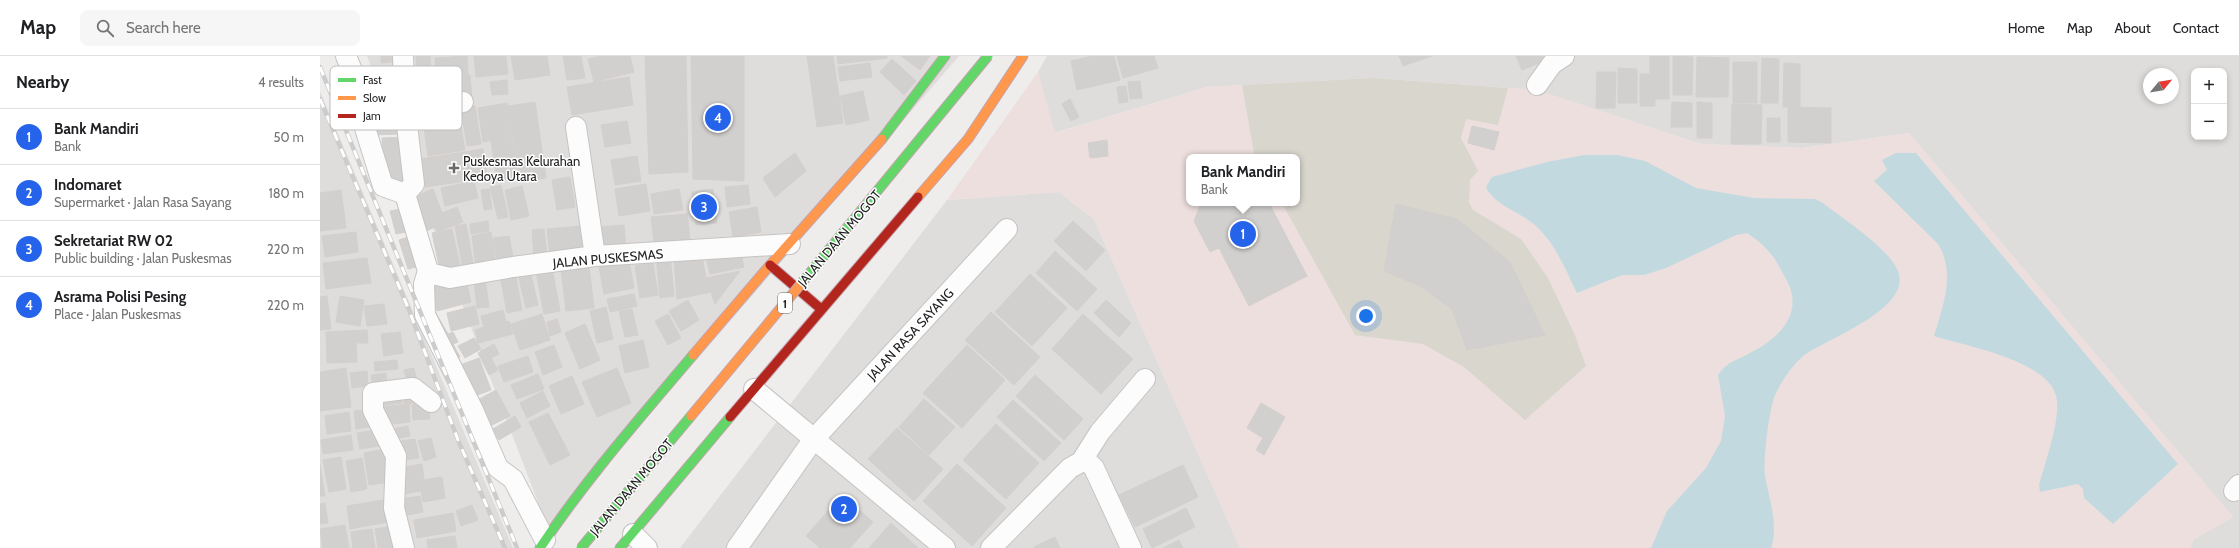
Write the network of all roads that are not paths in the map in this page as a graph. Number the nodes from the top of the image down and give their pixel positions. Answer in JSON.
{"nodes":[{"id":1,"x":346,"y":56,"type":"edge"},
{"id":2,"x":403,"y":56,"type":"edge"},
{"id":3,"x":945,"y":56,"type":"edge"},
{"id":4,"x":988,"y":56,"type":"edge"},
{"id":5,"x":1023,"y":56,"type":"edge"},
{"id":6,"x":1564,"y":56,"type":"edge"},
{"id":7,"x":350,"y":66,"type":"edge"},
{"id":8,"x":403,"y":66,"type":"edge"},
{"id":9,"x":1537,"y":85,"type":"dead end"},
{"id":10,"x":576,"y":127,"type":"dead end"},
{"id":11,"x":366,"y":130,"type":"edge"},
{"id":12,"x":408,"y":130,"type":"edge"},
{"id":13,"x":405,"y":194,"type":"junction"},
{"id":14,"x":1007,"y":229,"type":"dead end"},
{"id":15,"x":790,"y":244,"type":"junction"},
{"id":16,"x":595,"y":256,"type":"junction"},
{"id":17,"x":770,"y":265,"type":"junction"},
{"id":18,"x":428,"y":271,"type":"junction"},
{"id":19,"x":814,"y":291,"type":"dead end"},
{"id":20,"x":804,"y":303,"type":"dead end"},
{"id":21,"x":821,"y":309,"type":"junction"},
{"id":22,"x":1145,"y":379,"type":"dead end"},
{"id":23,"x":754,"y":389,"type":"junction"},
{"id":24,"x":431,"y":402,"type":"dead end"},
{"id":25,"x":813,"y":440,"type":"junction"},
{"id":26,"x":1081,"y":462,"type":"junction"},
{"id":27,"x":626,"y":541,"type":"edge"},
{"id":28,"x":543,"y":544,"type":"edge"},
{"id":29,"x":404,"y":548,"type":"edge"},
{"id":30,"x":581,"y":548,"type":"edge"},
{"id":31,"x":647,"y":548,"type":"edge"},
{"id":32,"x":737,"y":548,"type":"edge"},
{"id":33,"x":946,"y":548,"type":"edge"},
{"id":34,"x":990,"y":548,"type":"edge"},
{"id":35,"x":1131,"y":548,"type":"edge"}],
"edges":[{"from":1,"to":7,"type":"street"},
{"from":2,"to":8,"type":"street"},
{"from":3,"to":15,"type":"highway"},
{"from":4,"to":30,"type":"highway","name":"JALAN DAAN MOGOT","number":"1","bridge":true},
{"from":5,"to":21,"type":"highway"},
{"from":6,"to":9,"type":"street"},
{"from":10,"to":16,"type":"street"},
{"from":11,"to":13,"type":"street"},
{"from":12,"to":13,"type":"street"},
{"from":13,"to":18,"type":"street"},
{"from":14,"to":25,"type":"street","name":"JALAN RASA SAYANG"},
{"from":15,"to":16,"type":"street","name":"JALAN PUSKESMAS"},
{"from":15,"to":17,"type":"highway"},
{"from":16,"to":18,"type":"street","name":"JALAN PUSKESMAS"},
{"from":17,"to":21,"type":"highway"},
{"from":17,"to":28,"type":"highway"},
{"from":18,"to":28,"type":"street"},
{"from":19,"to":20,"type":"highway","name":"JALAN DAAN MOGOT","number":"1"},
{"from":21,"to":23,"type":"highway"},
{"from":22,"to":26,"type":"street"},
{"from":23,"to":25,"type":"street"},
{"from":23,"to":27,"type":"highway"},
{"from":24,"to":29,"type":"street"},
{"from":25,"to":32,"type":"street","name":"JALAN RASA SAYANG"},
{"from":25,"to":33,"type":"street"},
{"from":26,"to":34,"type":"street"},
{"from":26,"to":35,"type":"street"},
{"from":27,"to":31,"type":"street"}]}
